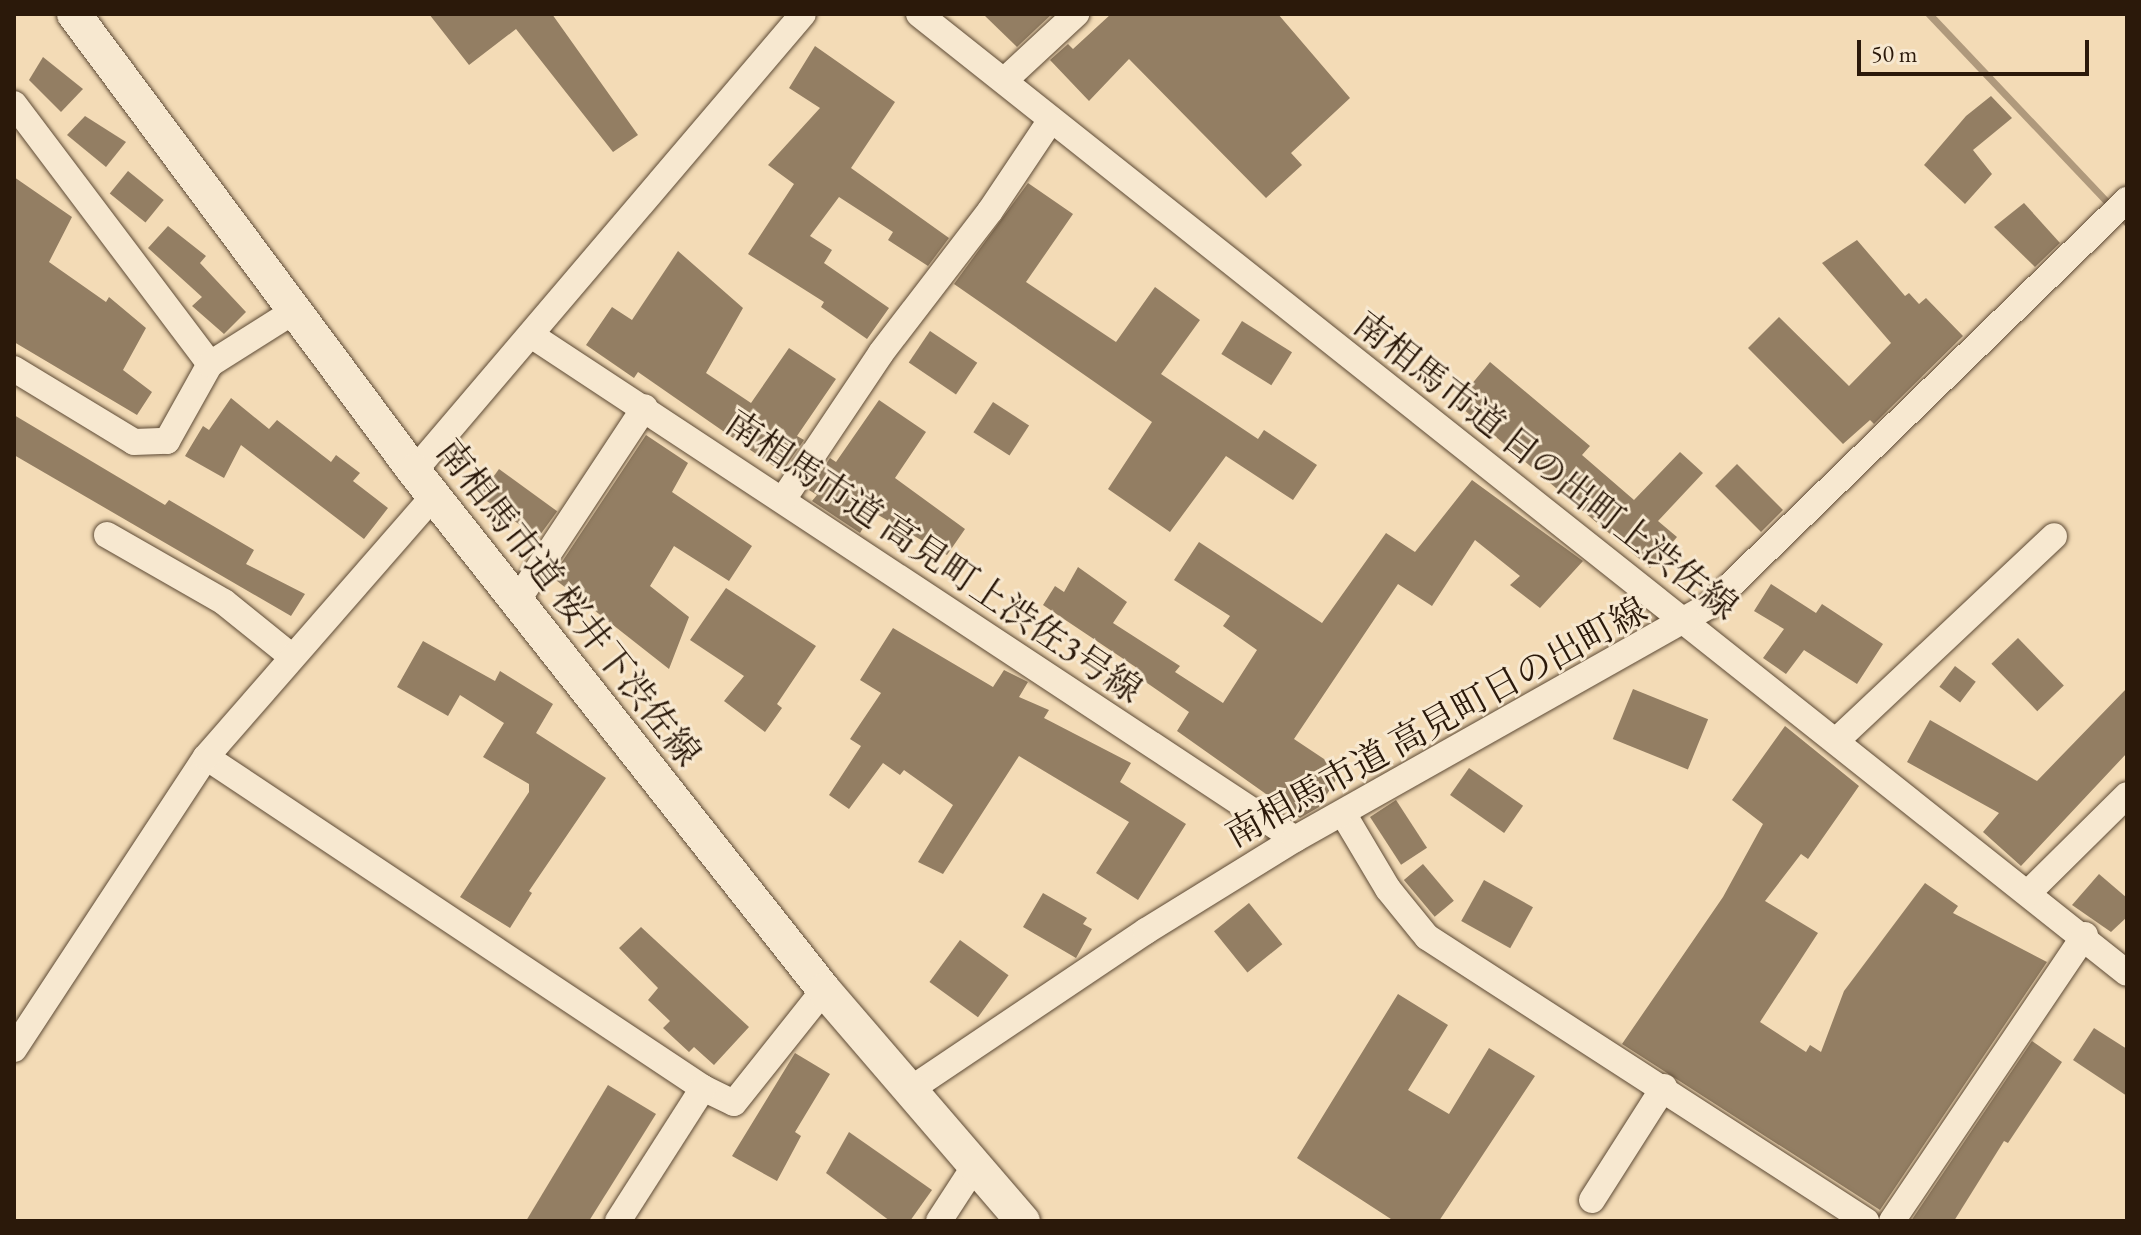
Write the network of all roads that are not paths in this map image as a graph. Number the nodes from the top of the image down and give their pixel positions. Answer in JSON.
{"nodes":[{"id":1,"x":74,"y":14,"type":"edge"},
{"id":2,"x":803,"y":14,"type":"edge"},
{"id":3,"x":919,"y":14,"type":"edge"},
{"id":4,"x":1076,"y":14,"type":"edge"},
{"id":5,"x":1006,"y":79,"type":"junction"},
{"id":6,"x":14,"y":104,"type":"edge"},
{"id":7,"x":1051,"y":120,"type":"junction"},
{"id":8,"x":2127,"y":200,"type":"edge"},
{"id":9,"x":294,"y":311,"type":"junction"},
{"id":10,"x":531,"y":335,"type":"junction"},
{"id":11,"x":210,"y":364,"type":"junction"},
{"id":12,"x":14,"y":369,"type":"edge"},
{"id":13,"x":645,"y":407,"type":"junction"},
{"id":14,"x":424,"y":483,"type":"junction"},
{"id":15,"x":784,"y":498,"type":"junction"},
{"id":16,"x":107,"y":535,"type":"dead end"},
{"id":17,"x":2054,"y":536,"type":"dead end"},
{"id":18,"x":517,"y":601,"type":"junction"},
{"id":19,"x":1686,"y":622,"type":"junction"},
{"id":20,"x":290,"y":655,"type":"junction"},
{"id":21,"x":1836,"y":741,"type":"junction"},
{"id":22,"x":206,"y":757,"type":"junction"},
{"id":23,"x":2127,"y":795,"type":"edge"},
{"id":24,"x":1344,"y":815,"type":"junction"},
{"id":25,"x":1295,"y":839,"type":"junction"},
{"id":26,"x":2028,"y":893,"type":"junction"},
{"id":27,"x":2085,"y":935,"type":"junction"},
{"id":28,"x":2127,"y":973,"type":"edge"},
{"id":29,"x":824,"y":990,"type":"junction"},
{"id":30,"x":14,"y":1049,"type":"edge"},
{"id":31,"x":1664,"y":1087,"type":"junction"},
{"id":32,"x":703,"y":1088,"type":"junction"},
{"id":33,"x":911,"y":1089,"type":"junction"},
{"id":34,"x":976,"y":1164,"type":"junction"},
{"id":35,"x":1592,"y":1200,"type":"dead end"},
{"id":36,"x":618,"y":1221,"type":"edge"},
{"id":37,"x":939,"y":1221,"type":"edge"},
{"id":38,"x":1023,"y":1221,"type":"edge"},
{"id":39,"x":1866,"y":1221,"type":"edge"},
{"id":40,"x":1892,"y":1221,"type":"edge"}],
"edges":[{"from":1,"to":9,"type":"street","name":"南相馬市道 桜井下渋佐線"},
{"from":2,"to":10,"type":"street"},
{"from":3,"to":5,"type":"street","name":"南相馬市道 日の出町上渋佐線"},
{"from":4,"to":5,"type":"street"},
{"from":5,"to":7,"type":"street","name":"南相馬市道 日の出町上渋佐線"},
{"from":6,"to":11,"type":"street"},
{"from":7,"to":15,"type":"street"},
{"from":7,"to":19,"type":"street","name":"南相馬市道 日の出町上渋佐線"},
{"from":8,"to":19,"type":"street","name":"南相馬市道 高見町日の出町線"},
{"from":9,"to":11,"type":"street"},
{"from":9,"to":14,"type":"street","name":"南相馬市道 桜井下渋佐線"},
{"from":10,"to":13,"type":"street","name":"南相馬市道 高見町上渋佐3号線"},
{"from":10,"to":14,"type":"street"},
{"from":11,"to":12,"type":"street"},
{"from":13,"to":15,"type":"street","name":"南相馬市道 高見町上渋佐3号線"},
{"from":13,"to":18,"type":"street"},
{"from":14,"to":18,"type":"street","name":"南相馬市道 桜井下渋佐線"},
{"from":14,"to":20,"type":"street"},
{"from":15,"to":25,"type":"street","name":"南相馬市道 高見町上渋佐3号線"},
{"from":16,"to":20,"type":"street"},
{"from":17,"to":21,"type":"street"},
{"from":18,"to":29,"type":"street","name":"南相馬市道 桜井下渋佐線"},
{"from":19,"to":21,"type":"street","name":"南相馬市道 日の出町上渋佐線"},
{"from":19,"to":24,"type":"street","name":"南相馬市道 高見町日の出町線"},
{"from":20,"to":22,"type":"street"},
{"from":21,"to":26,"type":"street","name":"南相馬市道 日の出町上渋佐線"},
{"from":22,"to":30,"type":"street"},
{"from":22,"to":32,"type":"street"},
{"from":23,"to":26,"type":"street"},
{"from":24,"to":25,"type":"street","name":"南相馬市道 高見町日の出町線"},
{"from":24,"to":31,"type":"street"},
{"from":25,"to":33,"type":"street","name":"南相馬市道 高見町日の出町線"},
{"from":26,"to":27,"type":"street","name":"南相馬市道 日の出町上渋佐線"},
{"from":27,"to":28,"type":"street","name":"南相馬市道 日の出町上渋佐線"},
{"from":27,"to":40,"type":"street"},
{"from":29,"to":32,"type":"street"},
{"from":29,"to":33,"type":"street","name":"南相馬市道 桜井下渋佐線"},
{"from":31,"to":35,"type":"street"},
{"from":31,"to":39,"type":"street"},
{"from":32,"to":36,"type":"street"},
{"from":33,"to":34,"type":"street","name":"南相馬市道 桜井下渋佐線"},
{"from":34,"to":37,"type":"street"},
{"from":34,"to":38,"type":"street","name":"南相馬市道 桜井下渋佐線"}]}
